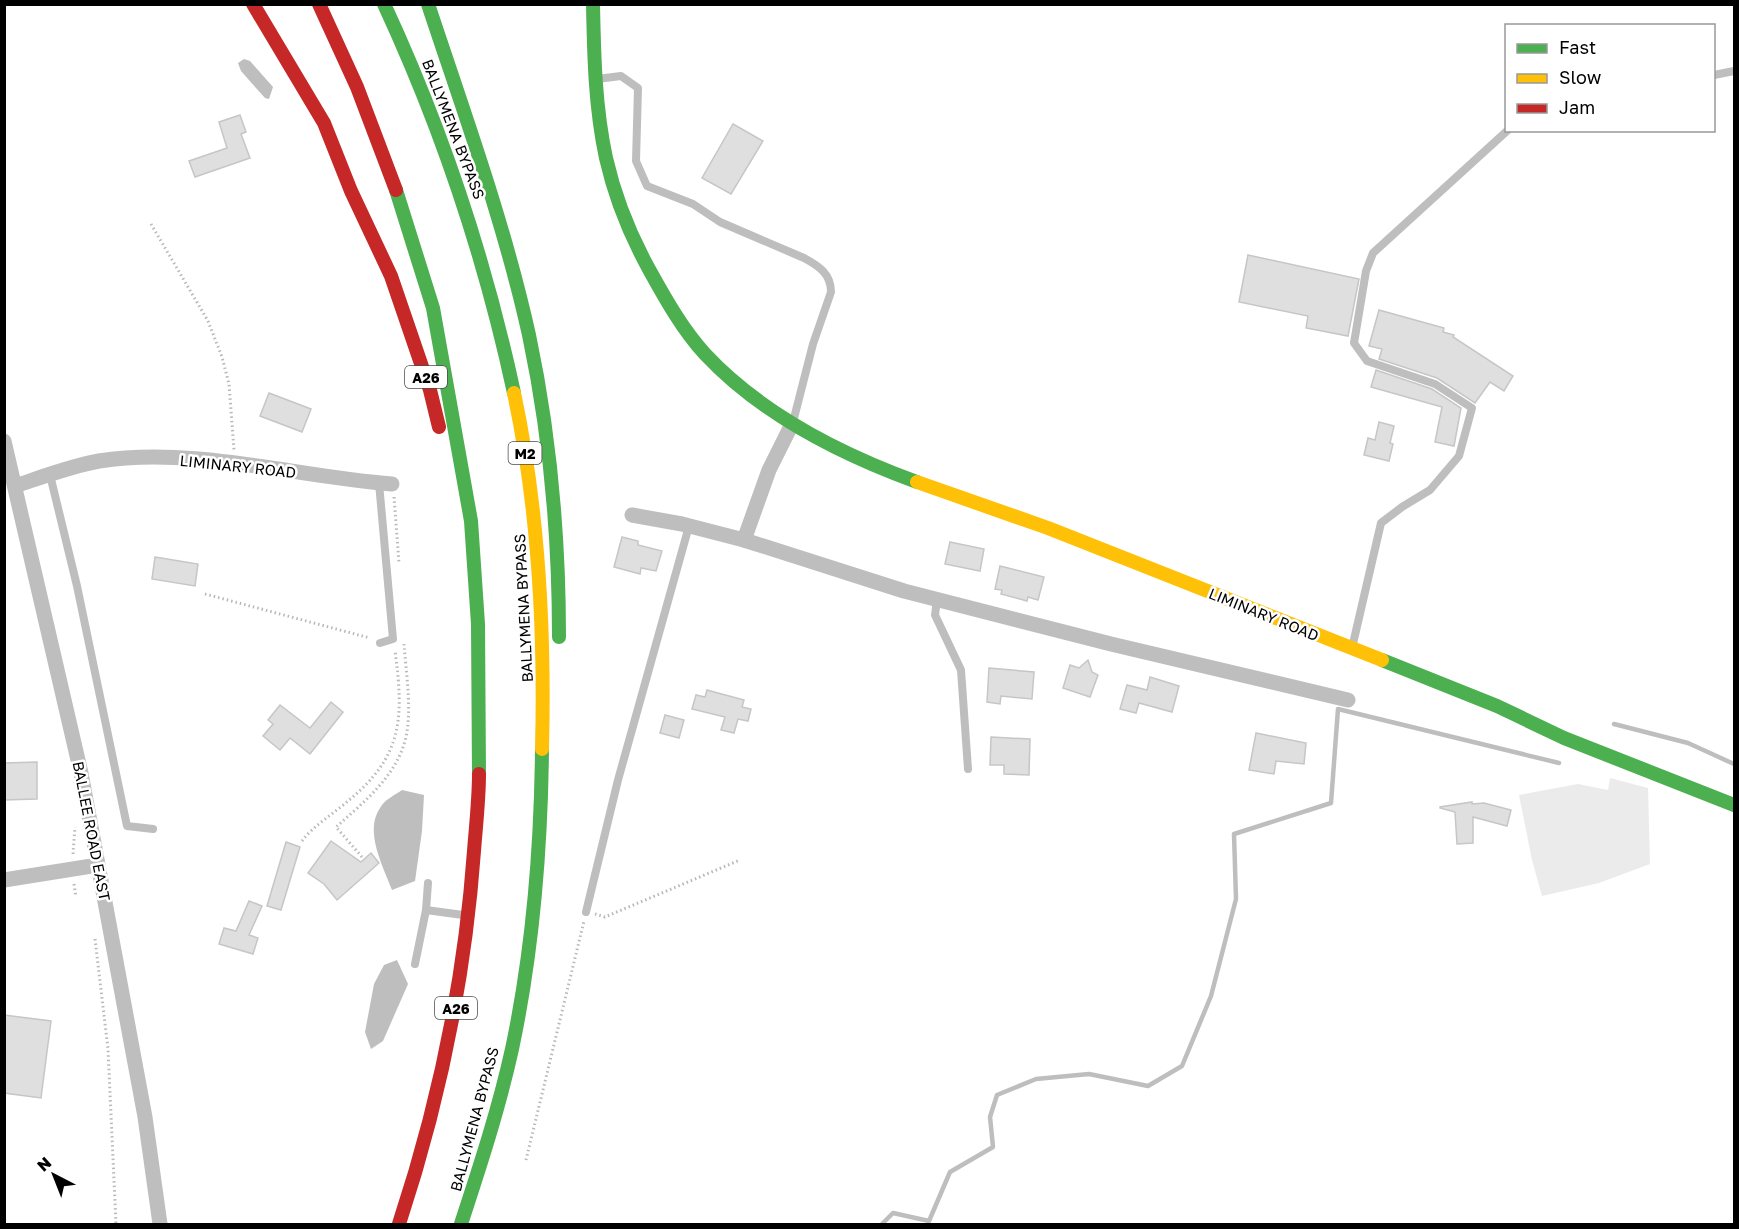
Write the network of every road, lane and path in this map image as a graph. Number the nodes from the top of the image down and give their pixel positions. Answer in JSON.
{"nodes":[{"id":1,"x":253,"y":4,"type":"edge"},
{"id":2,"x":320,"y":4,"type":"edge"},
{"id":3,"x":384,"y":4,"type":"edge"},
{"id":4,"x":428,"y":4,"type":"edge"},
{"id":5,"x":593,"y":4,"type":"edge"},
{"id":6,"x":1734,"y":71,"type":"edge"},
{"id":7,"x":1715,"y":75,"type":"edge"},
{"id":8,"x":595,"y":80,"type":"junction"},
{"id":9,"x":1506,"y":132,"type":"edge"},
{"id":10,"x":151,"y":224,"type":"dead end"},
{"id":11,"x":792,"y":424,"type":"junction"},
{"id":12,"x":4,"y":441,"type":"edge"},
{"id":13,"x":233,"y":464,"type":"junction"},
{"id":14,"x":50,"y":475,"type":"junction"},
{"id":15,"x":386,"y":483,"type":"junction"},
{"id":16,"x":15,"y":486,"type":"junction"},
{"id":17,"x":632,"y":514,"type":"dead end"},
{"id":18,"x":689,"y":526,"type":"junction"},
{"id":19,"x":744,"y":540,"type":"junction"},
{"id":20,"x":399,"y":566,"type":"dead end"},
{"id":21,"x":205,"y":594,"type":"dead end"},
{"id":22,"x":937,"y":600,"type":"junction"},
{"id":23,"x":393,"y":639,"type":"junction"},
{"id":24,"x":380,"y":643,"type":"joint"},
{"id":25,"x":404,"y":643,"type":"dead end"},
{"id":26,"x":1352,"y":649,"type":"junction"},
{"id":27,"x":559,"y":651,"type":"dead end"},
{"id":28,"x":1348,"y":700,"type":"dead end"},
{"id":29,"x":556,"y":709,"type":"dead end"},
{"id":30,"x":968,"y":770,"type":"dead end"},
{"id":31,"x":479,"y":784,"type":"junction"},
{"id":32,"x":1734,"y":805,"type":"edge"},
{"id":33,"x":153,"y":829,"type":"dead end"},
{"id":34,"x":302,"y":841,"type":"dead end"},
{"id":35,"x":362,"y":857,"type":"dead end"},
{"id":36,"x":740,"y":860,"type":"dead end"},
{"id":37,"x":98,"y":865,"type":"junction"},
{"id":38,"x":4,"y":880,"type":"edge"},
{"id":39,"x":428,"y":883,"type":"dead end"},
{"id":40,"x":426,"y":910,"type":"junction"},
{"id":41,"x":586,"y":912,"type":"junction"},
{"id":42,"x":468,"y":915,"type":"junction"},
{"id":43,"x":532,"y":923,"type":"junction"},
{"id":44,"x":94,"y":932,"type":"dead end"},
{"id":45,"x":415,"y":964,"type":"dead end"},
{"id":46,"x":526,"y":1160,"type":"dead end"},
{"id":47,"x":116,"y":1224,"type":"edge"},
{"id":48,"x":160,"y":1224,"type":"edge"},
{"id":49,"x":399,"y":1224,"type":"edge"},
{"id":50,"x":461,"y":1224,"type":"edge"}],
"edges":[{"from":1,"to":31,"type":"main road","number":"A26"},
{"from":2,"to":31,"type":"main road"},
{"from":3,"to":43,"type":"main road","name":"BALLYMENA BYPASS","number":"M2"},
{"from":4,"to":27,"type":"main road"},
{"from":5,"to":8,"type":"main road","name":"LIMINARY ROAD"},
{"from":6,"to":7,"type":"lane"},
{"from":8,"to":11,"type":"main road","name":"LIMINARY ROAD"},
{"from":8,"to":11,"type":"lane"},
{"from":9,"to":26,"type":"lane"},
{"from":10,"to":13,"type":"path"},
{"from":11,"to":19,"type":"street"},
{"from":11,"to":26,"type":"main road","name":"LIMINARY ROAD"},
{"from":12,"to":16,"type":"street","name":"BALLEE ROAD EAST"},
{"from":13,"to":14,"type":"street","name":"LIMINARY ROAD"},
{"from":13,"to":15,"type":"street","name":"LIMINARY ROAD"},
{"from":14,"to":16,"type":"street","name":"LIMINARY ROAD"},
{"from":14,"to":33,"type":"lane"},
{"from":15,"to":20,"type":"path"},
{"from":15,"to":23,"type":"lane"},
{"from":16,"to":37,"type":"street","name":"BALLEE ROAD EAST"},
{"from":17,"to":18,"type":"street"},
{"from":18,"to":19,"type":"street"},
{"from":18,"to":41,"type":"lane"},
{"from":19,"to":22,"type":"street"},
{"from":21,"to":24,"type":"path"},
{"from":22,"to":28,"type":"street"},
{"from":22,"to":30,"type":"lane"},
{"from":23,"to":24,"type":"lane"},
{"from":23,"to":34,"type":"path"},
{"from":25,"to":35,"type":"path"},
{"from":26,"to":32,"type":"main road","name":"LIMINARY ROAD"},
{"from":29,"to":43,"type":"main road"},
{"from":31,"to":42,"type":"main road","number":"A26"},
{"from":36,"to":41,"type":"path"},
{"from":37,"to":38,"type":"street"},
{"from":37,"to":48,"type":"street","name":"BALLEE ROAD EAST"},
{"from":39,"to":40,"type":"lane"},
{"from":40,"to":42,"type":"lane"},
{"from":40,"to":45,"type":"lane"},
{"from":41,"to":46,"type":"path"},
{"from":42,"to":49,"type":"main road","number":"A26"},
{"from":43,"to":50,"type":"main road","name":"BALLYMENA BYPASS"},
{"from":44,"to":47,"type":"path"}]}
